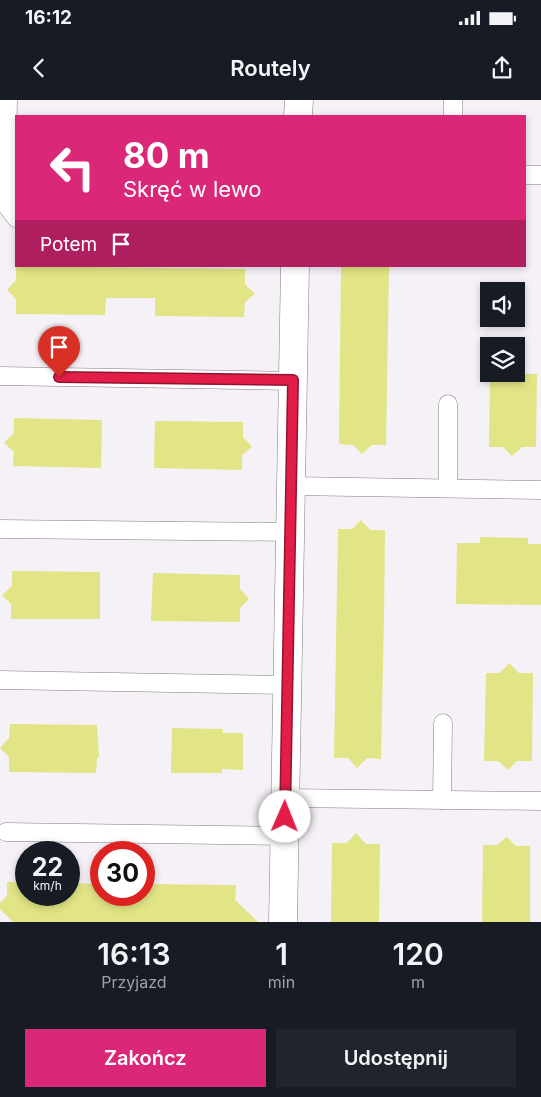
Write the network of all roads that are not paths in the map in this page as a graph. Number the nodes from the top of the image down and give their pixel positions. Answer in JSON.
{"nodes":[{"id":1,"x":8,"y":100,"type":"edge"},
{"id":2,"x":299,"y":100,"type":"edge"},
{"id":3,"x":453,"y":100,"type":"edge"},
{"id":4,"x":298,"y":115,"type":"edge"},
{"id":5,"x":453,"y":115,"type":"edge"},
{"id":6,"x":526,"y":175,"type":"edge"},
{"id":7,"x":541,"y":175,"type":"edge"},
{"id":8,"x":15,"y":217,"type":"edge"},
{"id":9,"x":296,"y":267,"type":"edge"},
{"id":10,"x":0,"y":376,"type":"edge"},
{"id":11,"x":293,"y":380,"type":"junction"},
{"id":12,"x":448,"y":404,"type":"dead end"},
{"id":13,"x":292,"y":486,"type":"junction"},
{"id":14,"x":448,"y":488,"type":"junction"},
{"id":15,"x":541,"y":490,"type":"edge"},
{"id":16,"x":0,"y":529,"type":"edge"},
{"id":17,"x":290,"y":532,"type":"junction"},
{"id":18,"x":0,"y":680,"type":"edge"},
{"id":19,"x":288,"y":685,"type":"junction"},
{"id":20,"x":443,"y":723,"type":"dead end"},
{"id":21,"x":286,"y":798,"type":"junction"},
{"id":22,"x":442,"y":800,"type":"junction"},
{"id":23,"x":541,"y":801,"type":"edge"},
{"id":24,"x":6,"y":832,"type":"dead end"},
{"id":25,"x":285,"y":836,"type":"junction"},
{"id":26,"x":283,"y":922,"type":"edge"}],
"edges":[{"from":1,"to":8,"type":"lane"},
{"from":2,"to":4,"type":"street"},
{"from":3,"to":5,"type":"lane"},
{"from":6,"to":7,"type":"lane"},
{"from":9,"to":11,"type":"street"},
{"from":10,"to":11,"type":"lane"},
{"from":11,"to":13,"type":"street"},
{"from":12,"to":14,"type":"lane"},
{"from":13,"to":14,"type":"lane"},
{"from":13,"to":17,"type":"street"},
{"from":14,"to":15,"type":"lane"},
{"from":16,"to":17,"type":"lane"},
{"from":17,"to":19,"type":"street"},
{"from":18,"to":19,"type":"lane"},
{"from":19,"to":21,"type":"street"},
{"from":20,"to":22,"type":"lane"},
{"from":21,"to":22,"type":"lane"},
{"from":21,"to":25,"type":"street"},
{"from":22,"to":23,"type":"lane"},
{"from":24,"to":25,"type":"lane"},
{"from":25,"to":26,"type":"street"}]}
